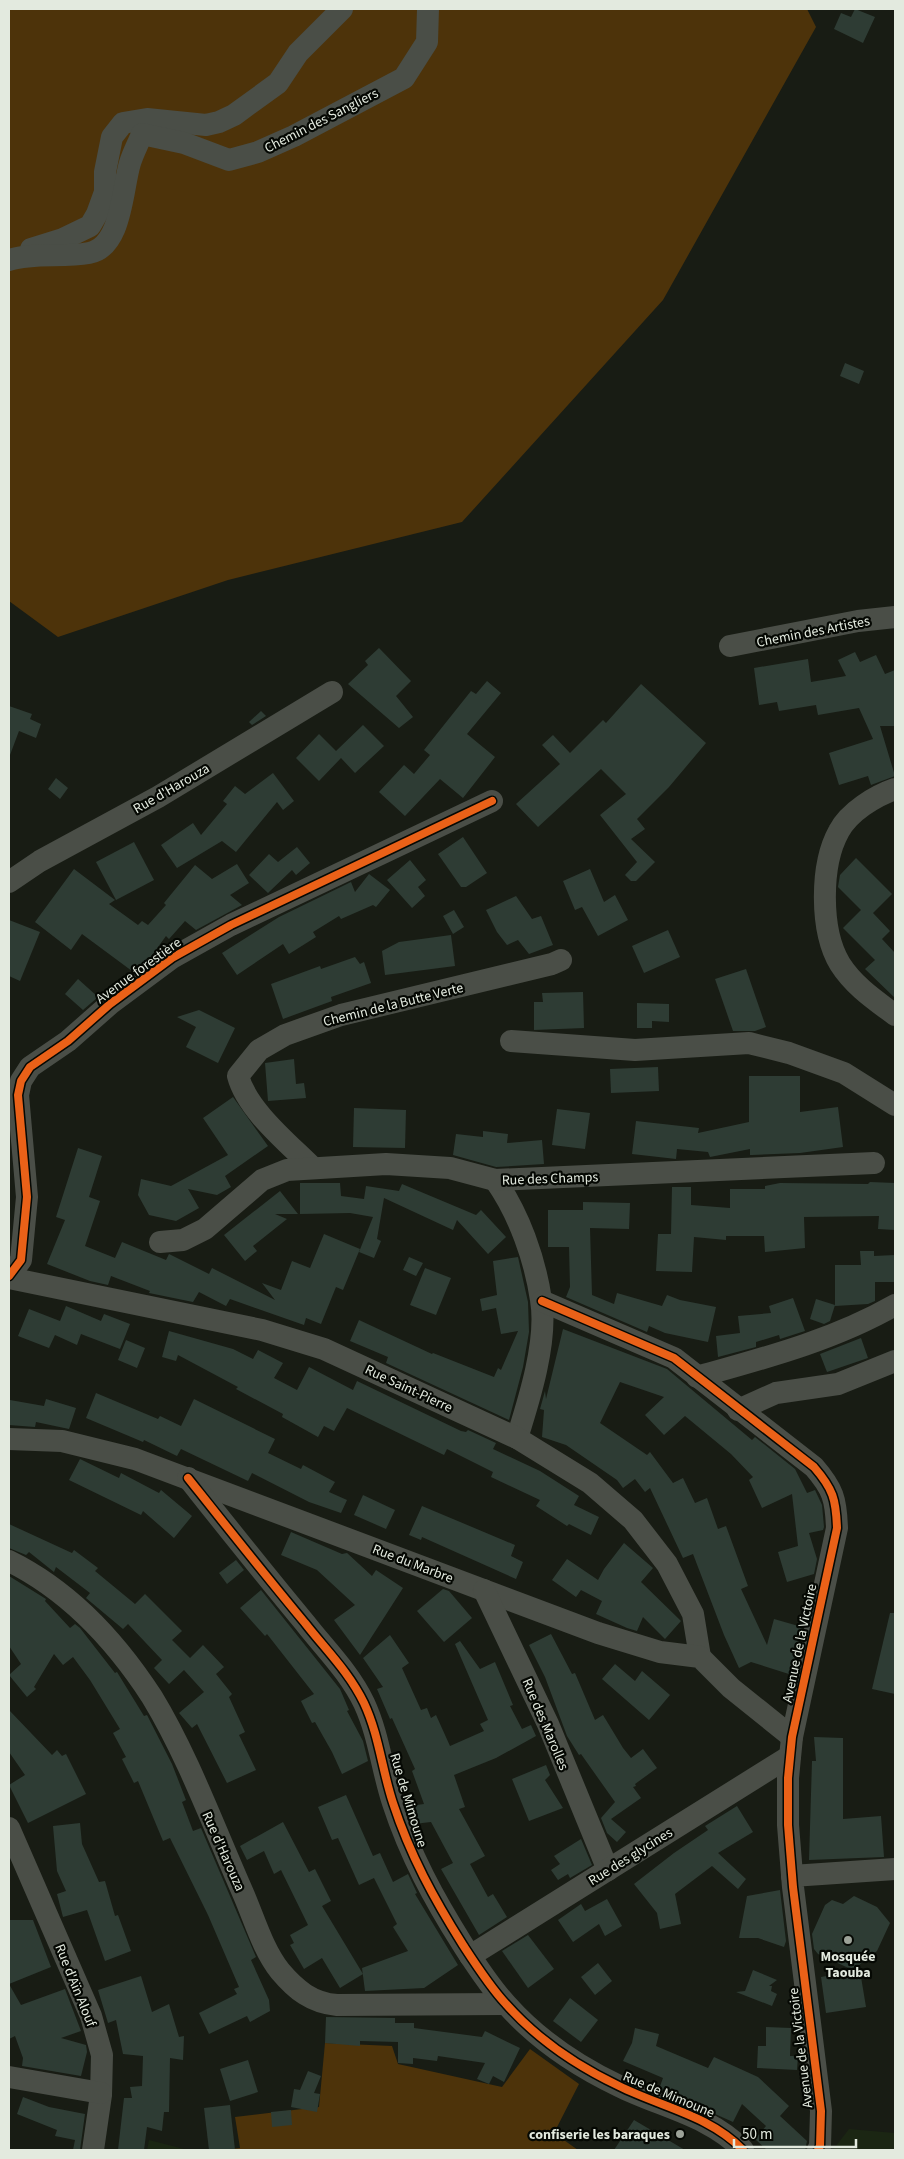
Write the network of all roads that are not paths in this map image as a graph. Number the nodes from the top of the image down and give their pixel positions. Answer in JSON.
{"nodes":[{"id":1,"x":342,"y":9,"type":"edge"},
{"id":2,"x":428,"y":9,"type":"edge"},
{"id":3,"x":17,"y":257,"type":"edge"},
{"id":4,"x":895,"y":617,"type":"edge"},
{"id":5,"x":730,"y":646,"type":"dead end"},
{"id":6,"x":332,"y":692,"type":"dead end"},
{"id":7,"x":895,"y":788,"type":"edge"},
{"id":8,"x":492,"y":801,"type":"dead end"},
{"id":9,"x":9,"y":882,"type":"edge"},
{"id":10,"x":561,"y":960,"type":"dead end"},
{"id":11,"x":895,"y":1016,"type":"edge"},
{"id":12,"x":511,"y":1041,"type":"dead end"},
{"id":13,"x":895,"y":1105,"type":"edge"},
{"id":14,"x":874,"y":1163,"type":"dead end"},
{"id":15,"x":312,"y":1167,"type":"junction"},
{"id":16,"x":495,"y":1180,"type":"junction"},
{"id":17,"x":160,"y":1242,"type":"dead end"},
{"id":18,"x":9,"y":1277,"type":"edge"},
{"id":19,"x":542,"y":1301,"type":"junction"},
{"id":20,"x":895,"y":1305,"type":"edge"},
{"id":21,"x":895,"y":1361,"type":"edge"},
{"id":22,"x":697,"y":1377,"type":"junction"},
{"id":23,"x":738,"y":1410,"type":"junction"},
{"id":24,"x":517,"y":1438,"type":"junction"},
{"id":25,"x":9,"y":1439,"type":"edge"},
{"id":26,"x":188,"y":1478,"type":"junction"},
{"id":27,"x":9,"y":1561,"type":"edge"},
{"id":28,"x":484,"y":1590,"type":"junction"},
{"id":29,"x":700,"y":1657,"type":"junction"},
{"id":30,"x":791,"y":1746,"type":"junction"},
{"id":31,"x":9,"y":1828,"type":"edge"},
{"id":32,"x":606,"y":1865,"type":"junction"},
{"id":33,"x":895,"y":1869,"type":"edge"},
{"id":34,"x":792,"y":1876,"type":"junction"},
{"id":35,"x":470,"y":1956,"type":"junction"},
{"id":36,"x":505,"y":2004,"type":"junction"},
{"id":37,"x":10,"y":2083,"type":"edge"},
{"id":38,"x":101,"y":2093,"type":"junction"},
{"id":39,"x":93,"y":2150,"type":"edge"},
{"id":40,"x":743,"y":2150,"type":"edge"},
{"id":41,"x":818,"y":2150,"type":"edge"}],
"edges":[{"from":1,"to":3,"type":"street"},
{"from":2,"to":3,"type":"street","name":"Chemin des Sangliers"},
{"from":4,"to":5,"type":"street","name":"Chemin des Artistes"},
{"from":6,"to":9,"type":"street","name":"Rue d'Harouza"},
{"from":7,"to":11,"type":"street"},
{"from":8,"to":18,"type":"street","name":"Avenue forestière"},
{"from":10,"to":15,"type":"street","name":"Chemin de la Butte Verte"},
{"from":12,"to":13,"type":"street"},
{"from":14,"to":16,"type":"street","name":"Rue des Champs"},
{"from":15,"to":16,"type":"street","name":"Rue des Champs"},
{"from":15,"to":17,"type":"street","name":"Rue des Champs"},
{"from":16,"to":19,"type":"street"},
{"from":18,"to":24,"type":"street","name":"Rue Saint-Pierre"},
{"from":19,"to":22,"type":"street","name":"Avenue de la Victoire"},
{"from":19,"to":24,"type":"street"},
{"from":20,"to":22,"type":"street"},
{"from":21,"to":23,"type":"street"},
{"from":22,"to":23,"type":"street","name":"Avenue de la Victoire"},
{"from":23,"to":30,"type":"street","name":"Avenue de la Victoire"},
{"from":24,"to":29,"type":"street","name":"Rue Saint-Pierre"},
{"from":25,"to":26,"type":"street","name":"Rue du Marbre"},
{"from":26,"to":28,"type":"street","name":"Rue du Marbre"},
{"from":26,"to":35,"type":"street","name":"Rue de Mimoune"},
{"from":27,"to":36,"type":"street","name":"Rue d'Harouza"},
{"from":28,"to":29,"type":"street","name":"Rue du Marbre"},
{"from":28,"to":32,"type":"street","name":"Rue des Marolles"},
{"from":29,"to":30,"type":"street"},
{"from":30,"to":32,"type":"street","name":"Rue des glycines"},
{"from":30,"to":34,"type":"street","name":"Avenue de la Victoire"},
{"from":31,"to":38,"type":"street","name":"Rue d'Aïn Alouf"},
{"from":32,"to":35,"type":"street","name":"Rue des glycines"},
{"from":33,"to":34,"type":"street"},
{"from":34,"to":41,"type":"street","name":"Avenue de la Victoire"},
{"from":35,"to":36,"type":"street","name":"Rue de Mimoune"},
{"from":36,"to":40,"type":"street","name":"Rue de Mimoune"},
{"from":37,"to":38,"type":"street"},
{"from":38,"to":39,"type":"street","name":"Rue d'Aïn Alouf"}]}
